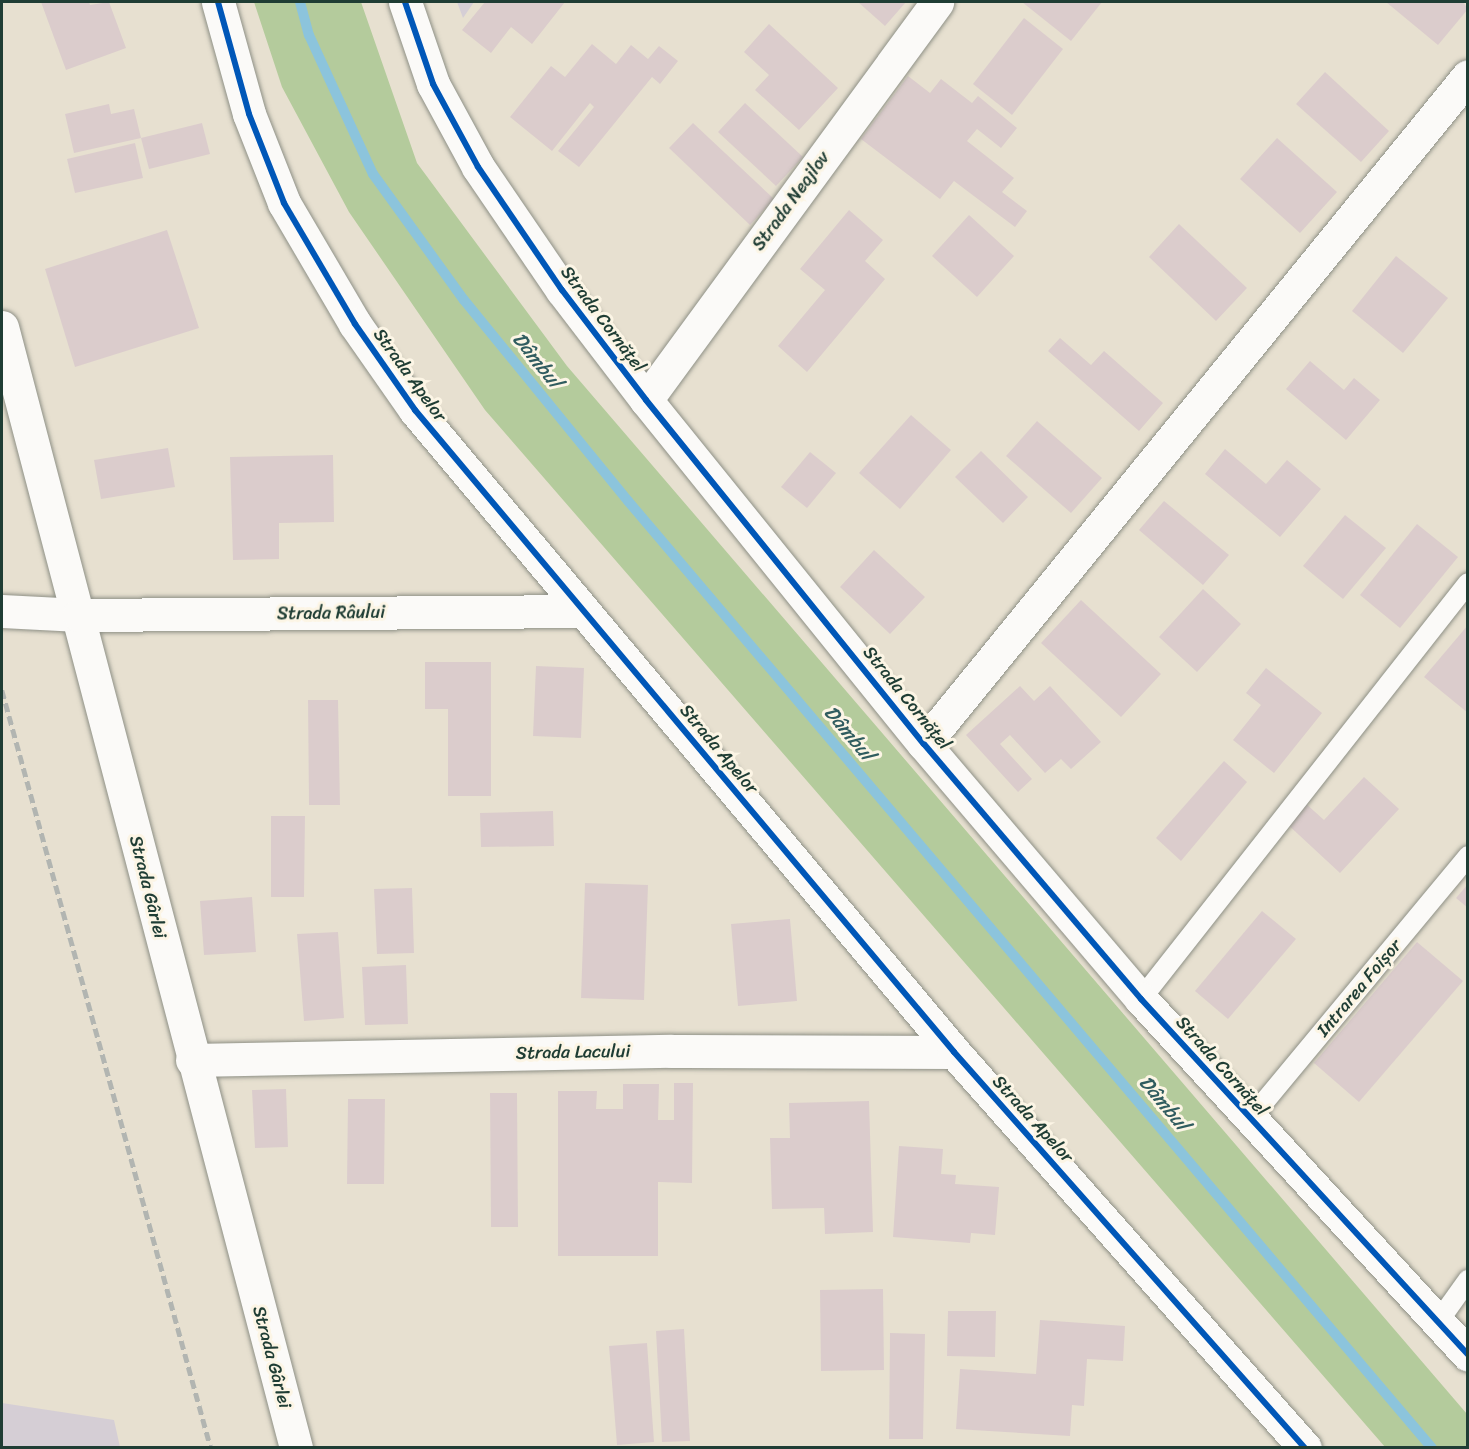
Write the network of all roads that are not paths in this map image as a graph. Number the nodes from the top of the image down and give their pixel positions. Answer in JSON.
{"nodes":[{"id":1,"x":218,"y":2,"type":"edge"},
{"id":2,"x":405,"y":2,"type":"edge"},
{"id":3,"x":937,"y":2,"type":"edge"},
{"id":4,"x":1467,"y":76,"type":"edge"},
{"id":5,"x":2,"y":327,"type":"edge"},
{"id":6,"x":646,"y":400,"type":"junction"},
{"id":7,"x":1467,"y":583,"type":"edge"},
{"id":8,"x":2,"y":611,"type":"edge"},
{"id":9,"x":583,"y":611,"type":"junction"},
{"id":10,"x":79,"y":615,"type":"junction"},
{"id":11,"x":924,"y":744,"type":"junction"},
{"id":12,"x":1467,"y":856,"type":"edge"},
{"id":13,"x":1141,"y":999,"type":"junction"},
{"id":14,"x":954,"y":1052,"type":"junction"},
{"id":15,"x":192,"y":1060,"type":"junction"},
{"id":16,"x":1250,"y":1119,"type":"junction"},
{"id":17,"x":1467,"y":1280,"type":"edge"},
{"id":18,"x":1438,"y":1322,"type":"junction"},
{"id":19,"x":1467,"y":1355,"type":"edge"},
{"id":20,"x":296,"y":1448,"type":"edge"},
{"id":21,"x":1305,"y":1448,"type":"edge"}],
"edges":[{"from":1,"to":9,"type":"street","name":"Strada Apelor"},
{"from":2,"to":6,"type":"street","name":"Strada Cornățel"},
{"from":3,"to":6,"type":"street","name":"Strada Neajlov"},
{"from":4,"to":11,"type":"street"},
{"from":5,"to":10,"type":"street","name":"Strada Gârlei"},
{"from":6,"to":11,"type":"street","name":"Strada Cornățel"},
{"from":7,"to":13,"type":"lane"},
{"from":8,"to":10,"type":"street","name":"Strada Râului"},
{"from":9,"to":10,"type":"street","name":"Strada Râului"},
{"from":9,"to":14,"type":"street","name":"Strada Apelor"},
{"from":10,"to":15,"type":"street","name":"Strada Gârlei"},
{"from":11,"to":13,"type":"street","name":"Strada Cornățel"},
{"from":12,"to":16,"type":"lane","name":"Intrarea Foișor"},
{"from":13,"to":16,"type":"street","name":"Strada Cornățel"},
{"from":14,"to":15,"type":"street","name":"Strada Lacului"},
{"from":14,"to":21,"type":"street","name":"Strada Apelor"},
{"from":15,"to":20,"type":"street","name":"Strada Gârlei"},
{"from":16,"to":18,"type":"street","name":"Strada Cornățel"},
{"from":17,"to":18,"type":"lane"},
{"from":18,"to":19,"type":"street","name":"Strada Cornățel"}]}
